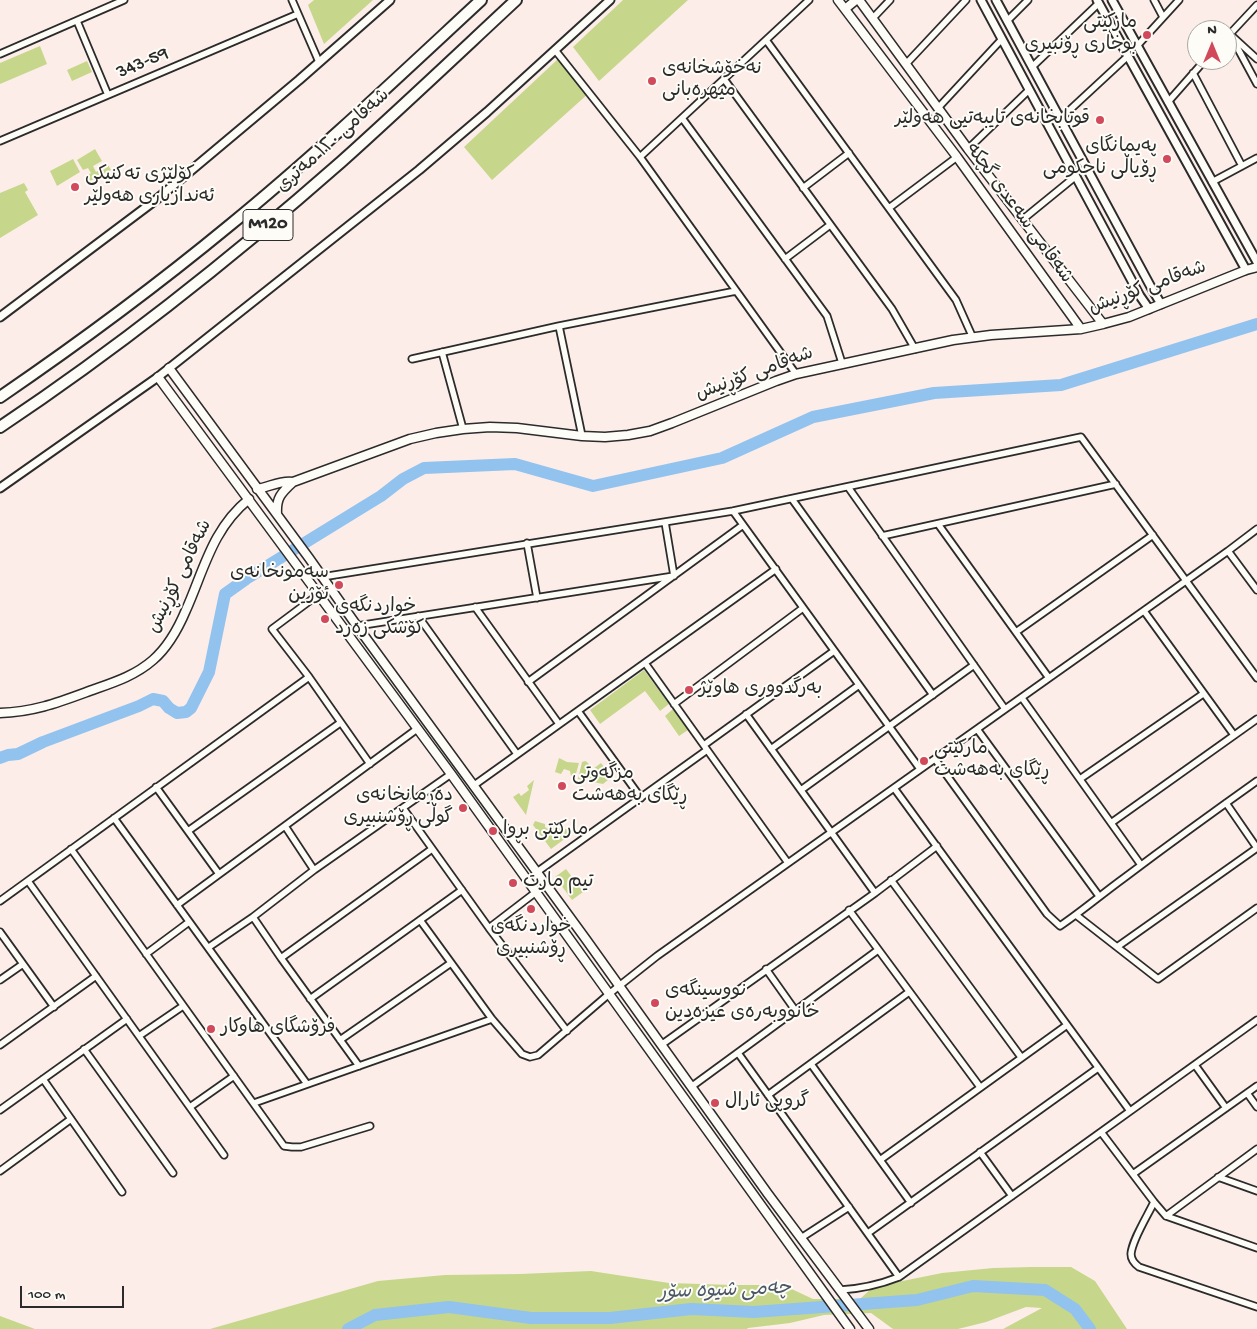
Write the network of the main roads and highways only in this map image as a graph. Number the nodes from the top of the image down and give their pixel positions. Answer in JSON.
{"nodes":[{"id":1,"x":481,"y":0,"type":"edge"},
{"id":2,"x":516,"y":0,"type":"edge"},
{"id":3,"x":838,"y":0,"type":"edge"},
{"id":4,"x":858,"y":0,"type":"edge"},
{"id":5,"x":845,"y":9,"type":"junction"},
{"id":6,"x":1257,"y":266,"type":"edge"},
{"id":7,"x":1103,"y":324,"type":"junction"},
{"id":8,"x":1081,"y":329,"type":"junction"},
{"id":9,"x":169,"y":368,"type":"road end"},
{"id":10,"x":158,"y":377,"type":"road end"},
{"id":11,"x":0,"y":397,"type":"edge"},
{"id":12,"x":0,"y":426,"type":"edge"},
{"id":13,"x":293,"y":482,"type":"junction"},
{"id":14,"x":258,"y":489,"type":"junction"},
{"id":15,"x":249,"y":499,"type":"junction"},
{"id":16,"x":277,"y":515,"type":"junction"},
{"id":17,"x":322,"y":577,"type":"junction"},
{"id":18,"x":308,"y":579,"type":"junction"},
{"id":19,"x":0,"y":713,"type":"edge"},
{"id":20,"x":850,"y":1329,"type":"edge"},
{"id":21,"x":869,"y":1329,"type":"edge"}],
"edges":[{"from":1,"to":11,"type":"highway","name":"شەقامی ١٢٠ مەتری","number":"M120"},
{"from":2,"to":12,"type":"highway","name":"شەقامی ١٢٠ مەتری","number":"M120"},
{"from":3,"to":5,"type":"main road","name":"شەقامی سەعدی گچکە"},
{"from":4,"to":5,"type":"main road"},
{"from":4,"to":7,"type":"main road","name":"شەقامی سەعدی گچکە"},
{"from":5,"to":8,"type":"main road","name":"شەقامی سەعدی گچکە"},
{"from":6,"to":7,"type":"main road","name":"شەقامی کۆڕنیش"},
{"from":7,"to":8,"type":"main road","name":"شەقامی کۆڕنیش"},
{"from":8,"to":13,"type":"main road","name":"شەقامی کۆڕنیش"},
{"from":9,"to":14,"type":"main road"},
{"from":10,"to":15,"type":"main road"},
{"from":13,"to":14,"type":"main road","name":"شەقامی کۆڕنیش"},
{"from":13,"to":16,"type":"main road"},
{"from":14,"to":16,"type":"main road"},
{"from":15,"to":18,"type":"main road"},
{"from":15,"to":19,"type":"main road","name":"شەقامی کۆڕنیش"},
{"from":16,"to":17,"type":"main road"},
{"from":17,"to":18,"type":"main road"},
{"from":17,"to":21,"type":"main road"},
{"from":18,"to":20,"type":"main road"}]}
